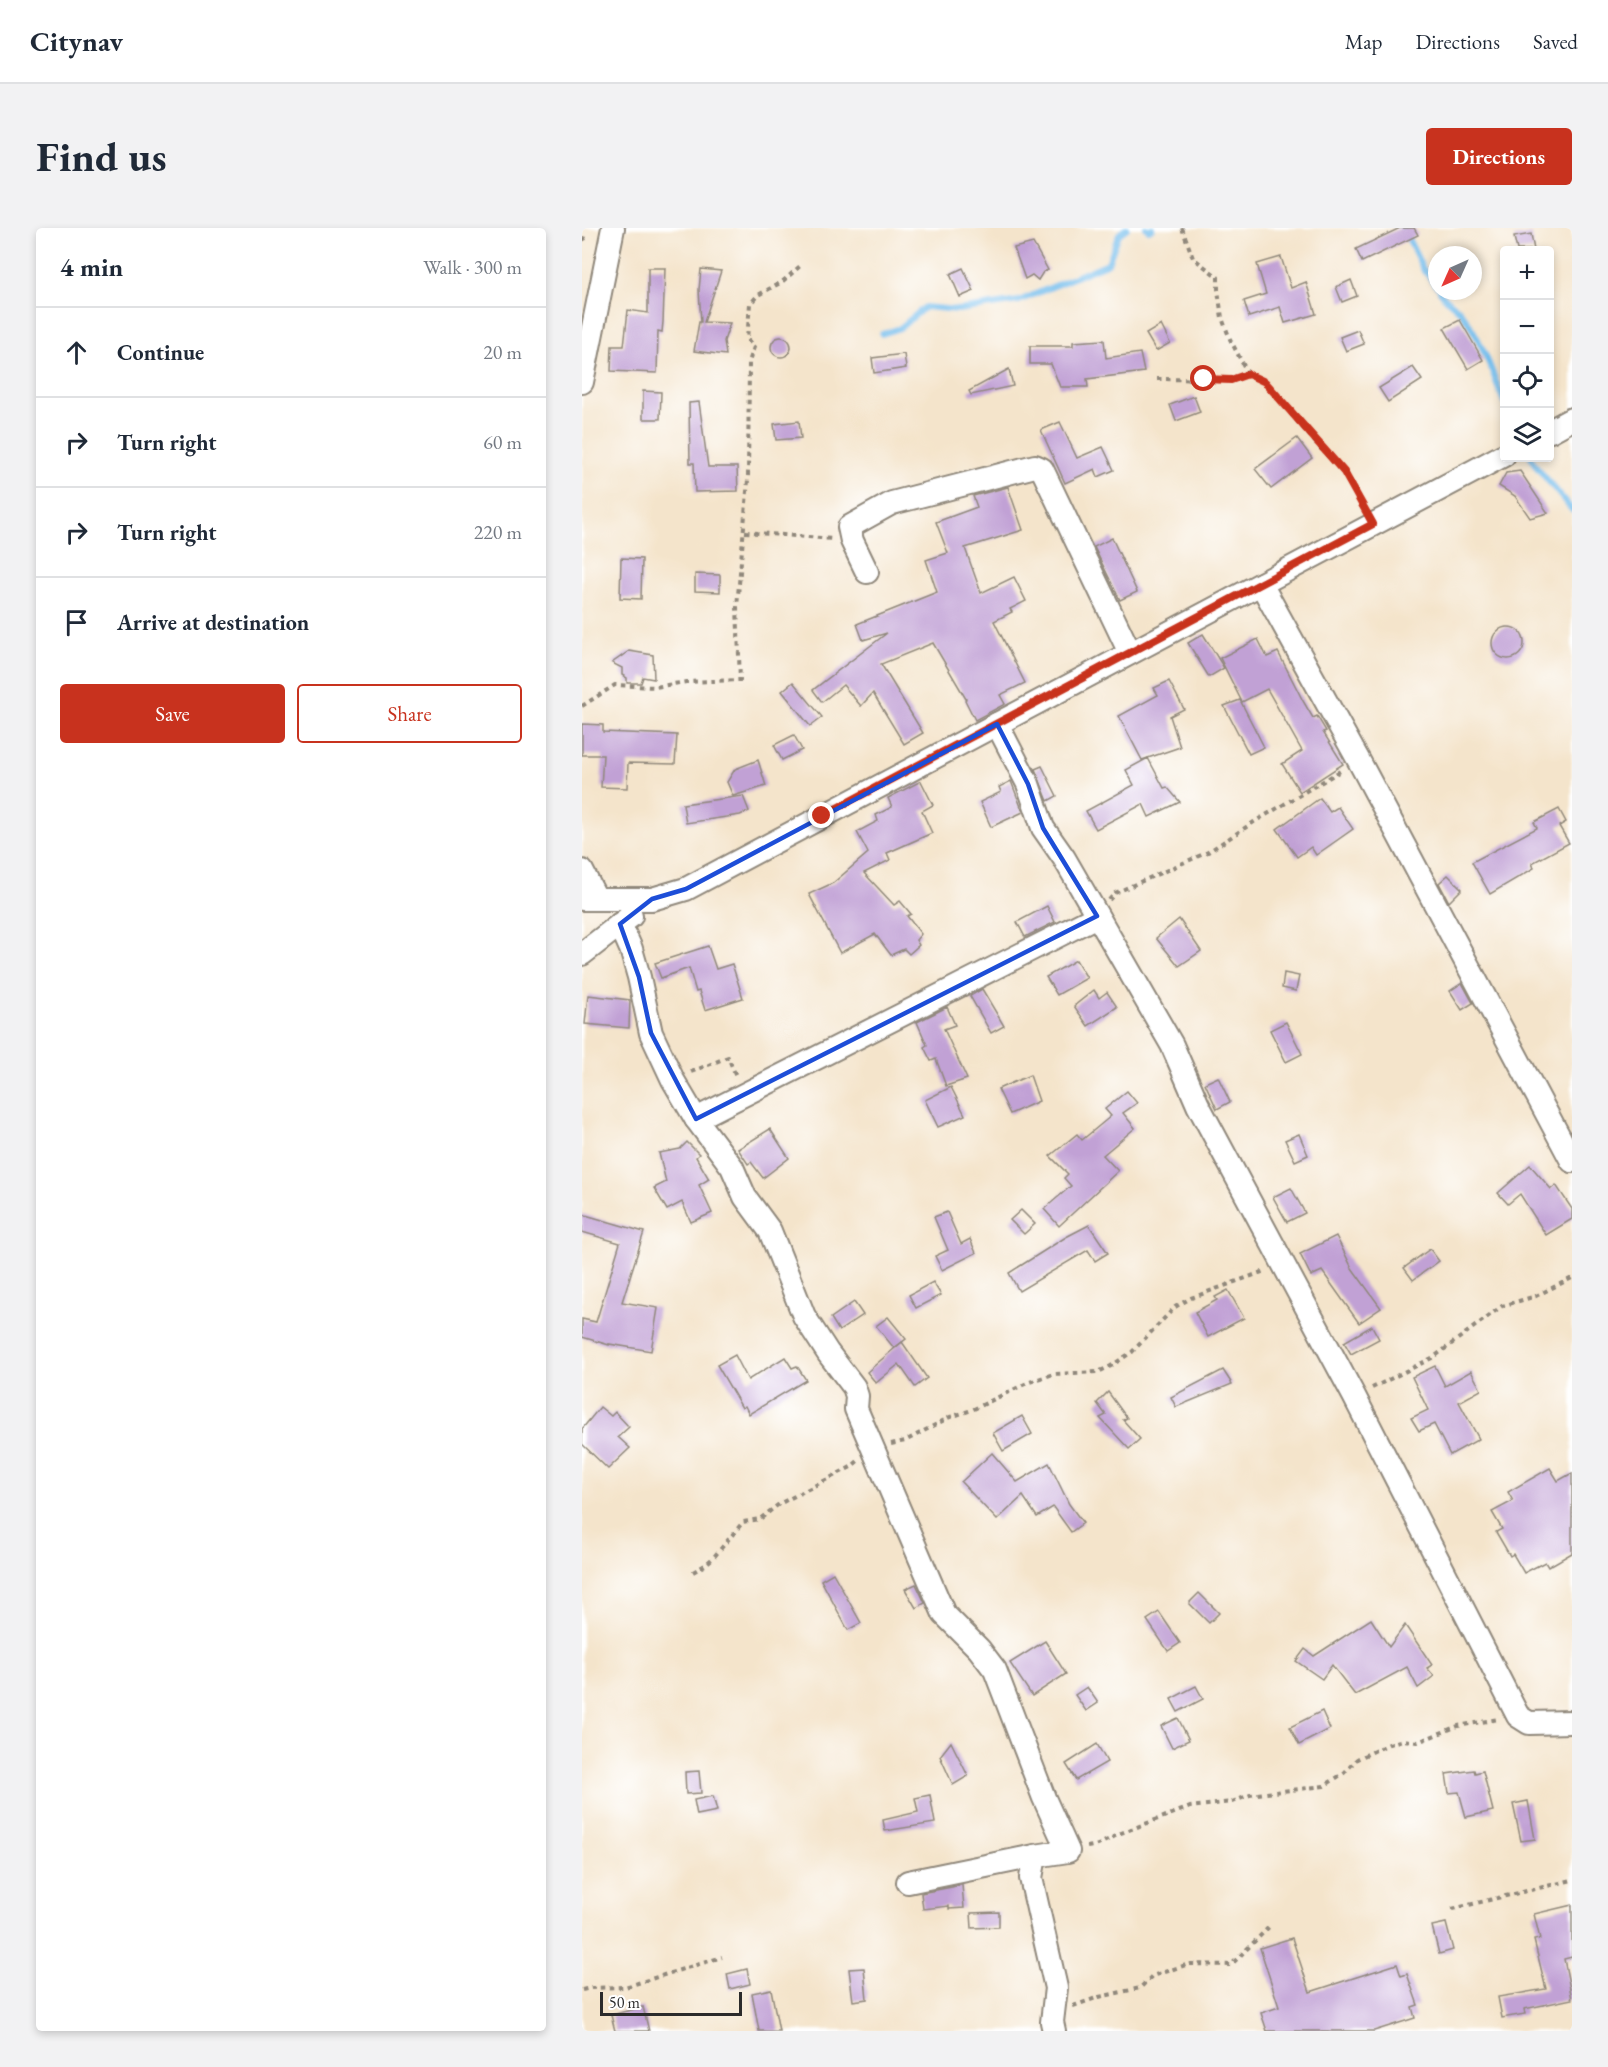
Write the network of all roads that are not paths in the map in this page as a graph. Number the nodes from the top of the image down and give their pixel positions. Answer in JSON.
{"nodes":[{"id":1,"x":613,"y":228,"type":"edge"},
{"id":2,"x":582,"y":382,"type":"edge"},
{"id":3,"x":1572,"y":419,"type":"edge"},
{"id":4,"x":1554,"y":429,"type":"edge"},
{"id":5,"x":1500,"y":457,"type":"edge"},
{"id":6,"x":867,"y":572,"type":"dead end"},
{"id":7,"x":1261,"y":584,"type":"junction"},
{"id":8,"x":1130,"y":653,"type":"junction"},
{"id":9,"x":997,"y":724,"type":"junction"},
{"id":10,"x":582,"y":871,"type":"edge"},
{"id":11,"x":589,"y":899,"type":"edge"},
{"id":12,"x":652,"y":899,"type":"junction"},
{"id":13,"x":1097,"y":916,"type":"junction"},
{"id":14,"x":620,"y":924,"type":"junction"},
{"id":15,"x":582,"y":954,"type":"edge"},
{"id":16,"x":696,"y":1119,"type":"junction"},
{"id":17,"x":1572,"y":1161,"type":"edge"},
{"id":18,"x":1572,"y":1722,"type":"edge"},
{"id":19,"x":1035,"y":1856,"type":"junction"},
{"id":20,"x":908,"y":1882,"type":"dead end"},
{"id":21,"x":1054,"y":2022,"type":"edge"}],
"edges":[{"from":1,"to":2,"type":"street"},
{"from":3,"to":4,"type":"street"},
{"from":5,"to":7,"type":"street"},
{"from":6,"to":8,"type":"street"},
{"from":7,"to":8,"type":"street"},
{"from":7,"to":17,"type":"street"},
{"from":8,"to":9,"type":"street"},
{"from":9,"to":12,"type":"street"},
{"from":9,"to":13,"type":"street"},
{"from":10,"to":11,"type":"street"},
{"from":11,"to":12,"type":"street"},
{"from":12,"to":14,"type":"street"},
{"from":13,"to":16,"type":"street"},
{"from":13,"to":18,"type":"street"},
{"from":14,"to":15,"type":"street"},
{"from":14,"to":16,"type":"street"},
{"from":16,"to":19,"type":"street"},
{"from":19,"to":20,"type":"street"},
{"from":19,"to":21,"type":"street"}]}
